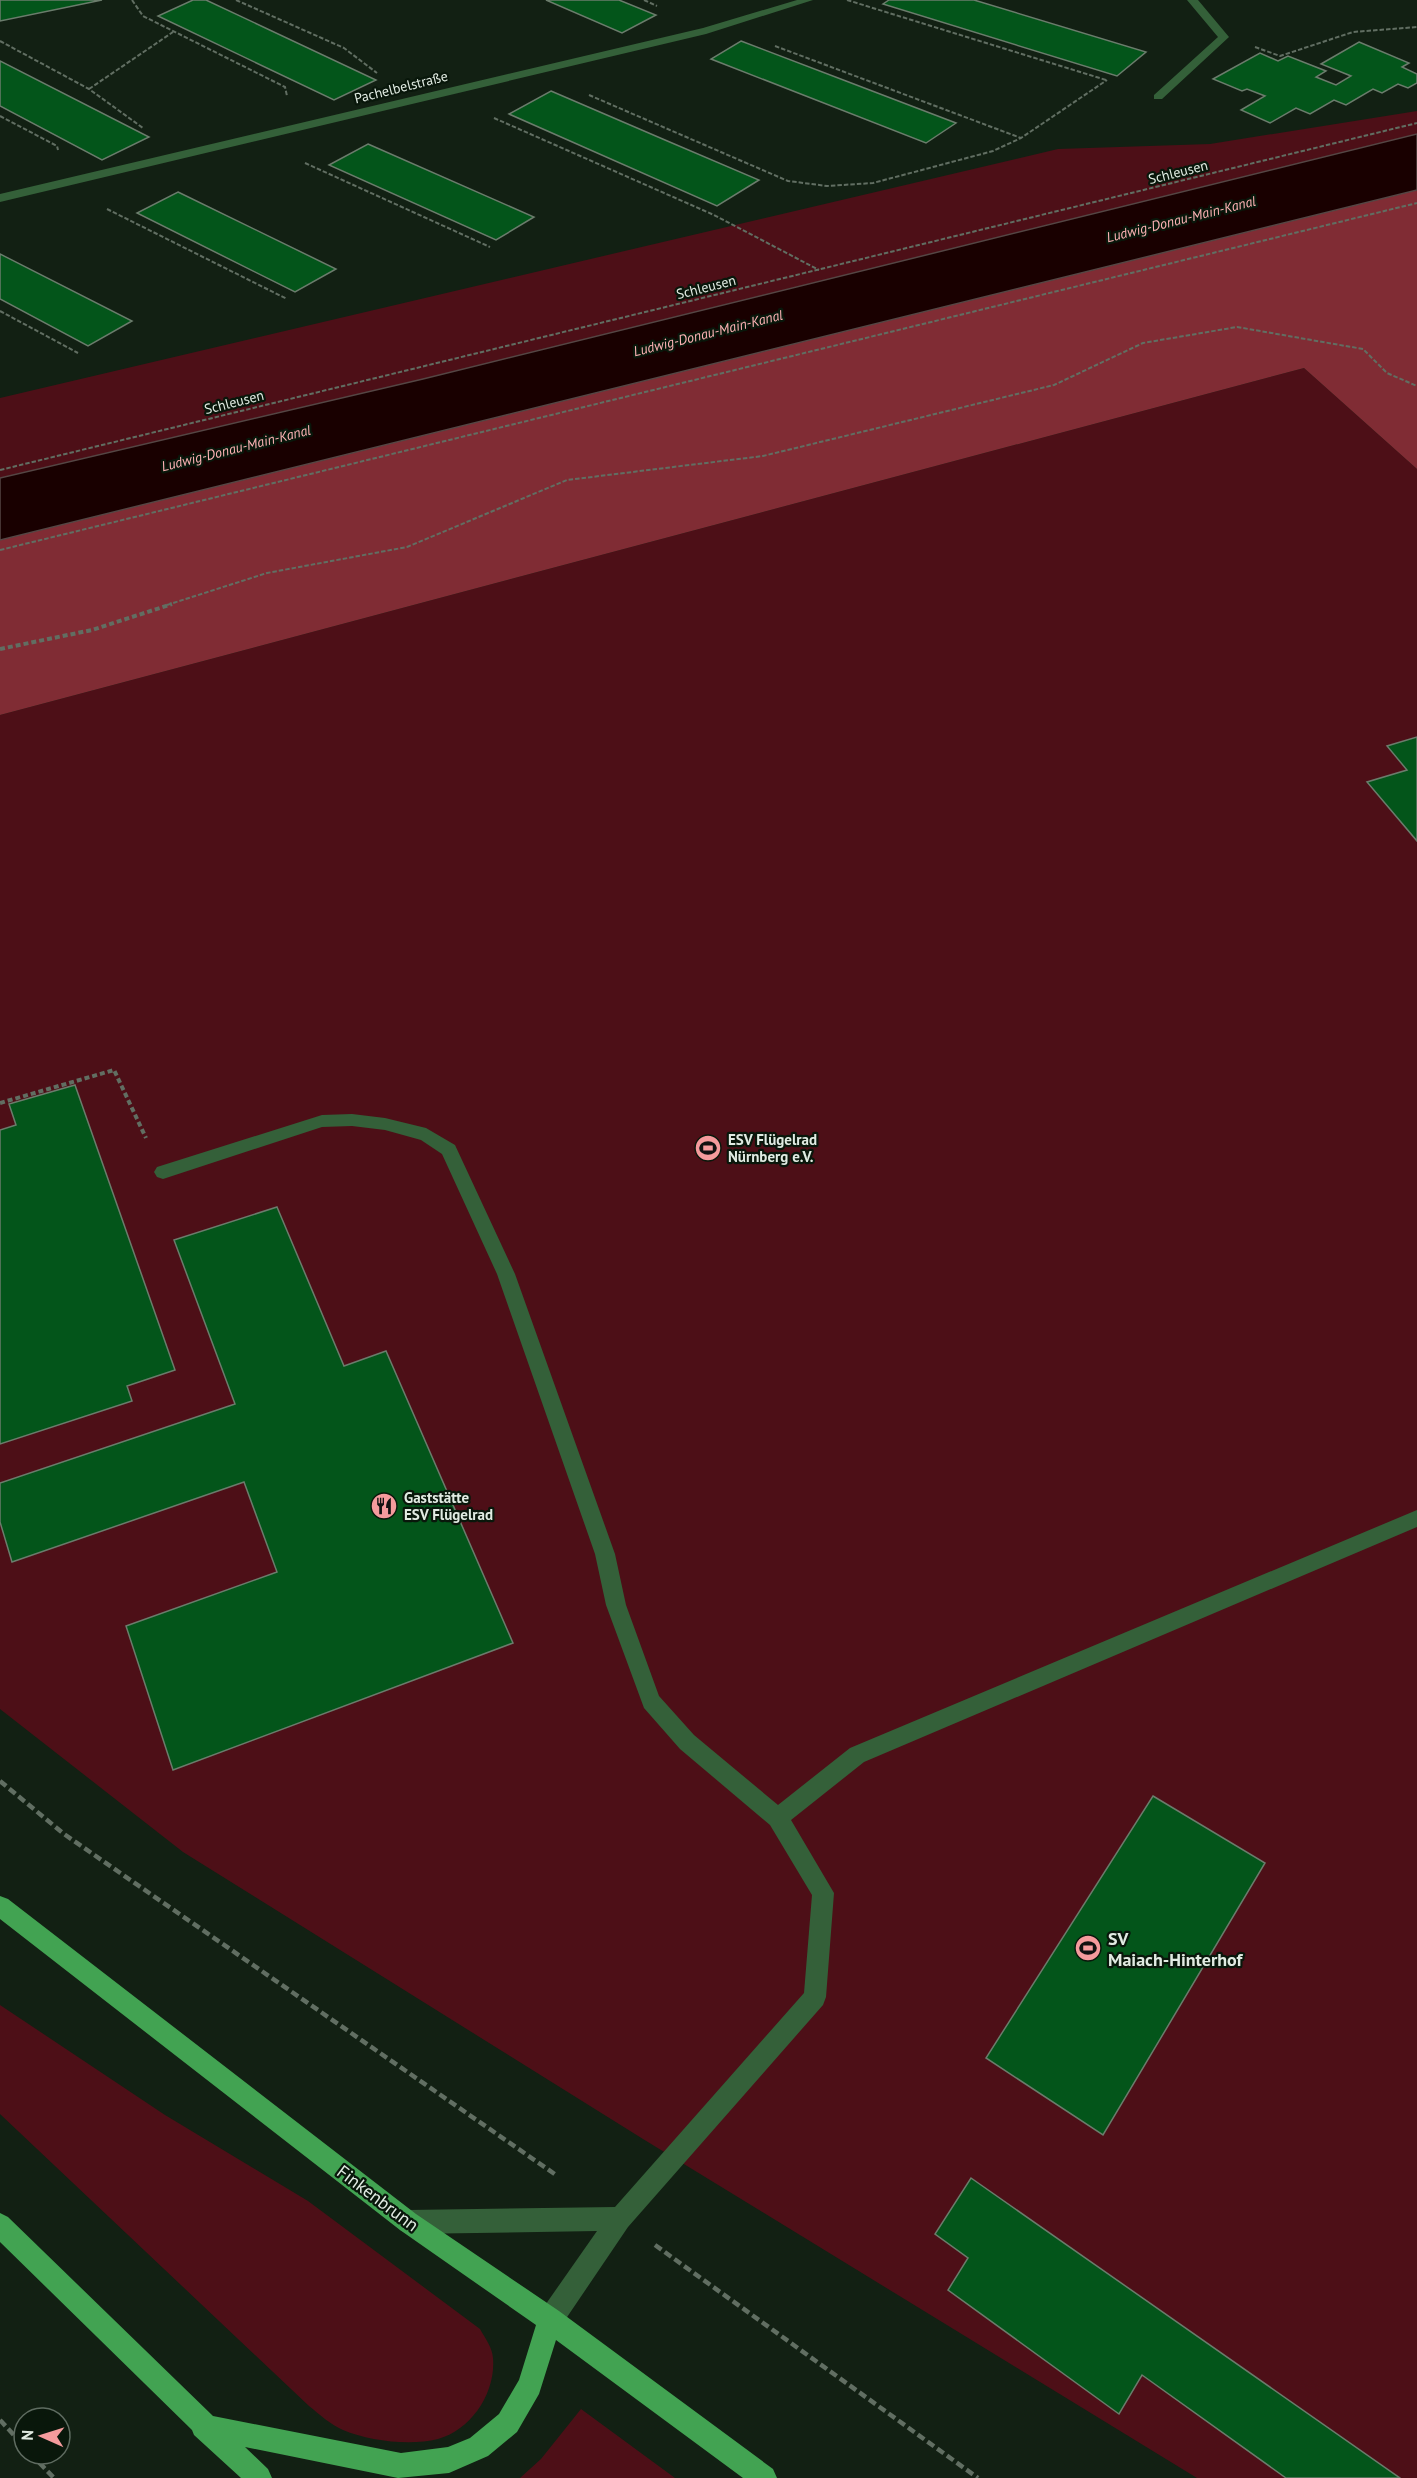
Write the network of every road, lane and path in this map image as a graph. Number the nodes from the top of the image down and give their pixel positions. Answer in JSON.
{"nodes":[{"id":1,"x":132,"y":0,"type":"edge"},
{"id":2,"x":236,"y":0,"type":"edge"},
{"id":3,"x":808,"y":0,"type":"edge"},
{"id":4,"x":847,"y":0,"type":"edge"},
{"id":5,"x":1192,"y":0,"type":"edge"},
{"id":6,"x":723,"y":26,"type":"junction"},
{"id":7,"x":1417,"y":27,"type":"edge"},
{"id":8,"x":173,"y":32,"type":"junction"},
{"id":9,"x":1224,"y":37,"type":"junction"},
{"id":10,"x":0,"y":41,"type":"edge"},
{"id":11,"x":533,"y":71,"type":"junction"},
{"id":12,"x":89,"y":89,"type":"junction"},
{"id":13,"x":438,"y":94,"type":"junction"},
{"id":14,"x":1158,"y":97,"type":"dead end"},
{"id":15,"x":414,"y":99,"type":"junction"},
{"id":16,"x":0,"y":116,"type":"edge"},
{"id":17,"x":1417,"y":123,"type":"edge"},
{"id":18,"x":296,"y":128,"type":"junction"},
{"id":19,"x":266,"y":136,"type":"junction"},
{"id":20,"x":1021,"y":138,"type":"junction"},
{"id":21,"x":173,"y":158,"type":"junction"},
{"id":22,"x":75,"y":182,"type":"junction"},
{"id":23,"x":0,"y":198,"type":"edge"},
{"id":24,"x":1417,"y":203,"type":"edge"},
{"id":25,"x":490,"y":247,"type":"dead end"},
{"id":26,"x":819,"y":270,"type":"junction"},
{"id":27,"x":287,"y":298,"type":"dead end"},
{"id":28,"x":0,"y":311,"type":"edge"},
{"id":29,"x":78,"y":353,"type":"dead end"},
{"id":30,"x":1417,"y":386,"type":"edge"},
{"id":31,"x":0,"y":470,"type":"edge"},
{"id":32,"x":0,"y":550,"type":"edge"},
{"id":33,"x":0,"y":649,"type":"edge"},
{"id":34,"x":0,"y":1103,"type":"edge"},
{"id":35,"x":163,"y":1172,"type":"joint"},
{"id":36,"x":1417,"y":1518,"type":"edge"},
{"id":37,"x":0,"y":1781,"type":"edge"},
{"id":38,"x":778,"y":1818,"type":"junction"},
{"id":39,"x":0,"y":1906,"type":"edge"},
{"id":40,"x":561,"y":2179,"type":"dead end"},
{"id":41,"x":620,"y":2219,"type":"junction"},
{"id":42,"x":408,"y":2222,"type":"junction"},
{"id":43,"x":0,"y":2225,"type":"edge"},
{"id":44,"x":550,"y":2320,"type":"junction"},
{"id":45,"x":0,"y":2420,"type":"edge"},
{"id":46,"x":204,"y":2426,"type":"junction"},
{"id":47,"x":12,"y":2433,"type":"edge"},
{"id":48,"x":43,"y":2466,"type":"edge"},
{"id":49,"x":54,"y":2478,"type":"edge"},
{"id":50,"x":259,"y":2478,"type":"edge"},
{"id":51,"x":764,"y":2478,"type":"edge"},
{"id":52,"x":978,"y":2478,"type":"edge"}],
"edges":[{"from":1,"to":8,"type":"path"},
{"from":2,"to":15,"type":"path"},
{"from":3,"to":6,"type":"street","name":"Pachelbelstraße"},
{"from":4,"to":20,"type":"path"},
{"from":5,"to":9,"type":"street"},
{"from":6,"to":11,"type":"street","name":"Pachelbelstraße"},
{"from":6,"to":20,"type":"path"},
{"from":7,"to":9,"type":"path"},
{"from":8,"to":12,"type":"path"},
{"from":8,"to":18,"type":"path"},
{"from":9,"to":14,"type":"street"},
{"from":10,"to":12,"type":"path"},
{"from":11,"to":13,"type":"street","name":"Pachelbelstraße"},
{"from":11,"to":20,"type":"path"},
{"from":12,"to":21,"type":"path"},
{"from":13,"to":15,"type":"street","name":"Pachelbelstraße"},
{"from":13,"to":26,"type":"path"},
{"from":15,"to":18,"type":"street","name":"Pachelbelstraße"},
{"from":16,"to":22,"type":"path"},
{"from":17,"to":26,"type":"path","name":"Schleusen"},
{"from":18,"to":19,"type":"street","name":"Pachelbelstraße"},
{"from":19,"to":21,"type":"street","name":"Pachelbelstraße"},
{"from":19,"to":25,"type":"path"},
{"from":21,"to":22,"type":"street","name":"Pachelbelstraße"},
{"from":22,"to":23,"type":"street","name":"Pachelbelstraße"},
{"from":22,"to":27,"type":"path"},
{"from":24,"to":32,"type":"path"},
{"from":26,"to":31,"type":"path","name":"Schleusen"},
{"from":28,"to":29,"type":"path"},
{"from":30,"to":33,"type":"path"},
{"from":34,"to":35,"type":"path"},
{"from":35,"to":38,"type":"street"},
{"from":36,"to":38,"type":"street"},
{"from":37,"to":40,"type":"path"},
{"from":38,"to":41,"type":"street"},
{"from":39,"to":42,"type":"main road","name":"Finkenbrunn"},
{"from":41,"to":42,"type":"street"},
{"from":41,"to":44,"type":"street"},
{"from":41,"to":52,"type":"path"},
{"from":42,"to":44,"type":"main road","name":"Finkenbrunn"},
{"from":43,"to":46,"type":"main road"},
{"from":44,"to":46,"type":"main road"},
{"from":44,"to":51,"type":"main road","name":"Finkenbrunn"},
{"from":45,"to":47,"type":"path"},
{"from":46,"to":50,"type":"main road"},
{"from":48,"to":49,"type":"path"}]}
